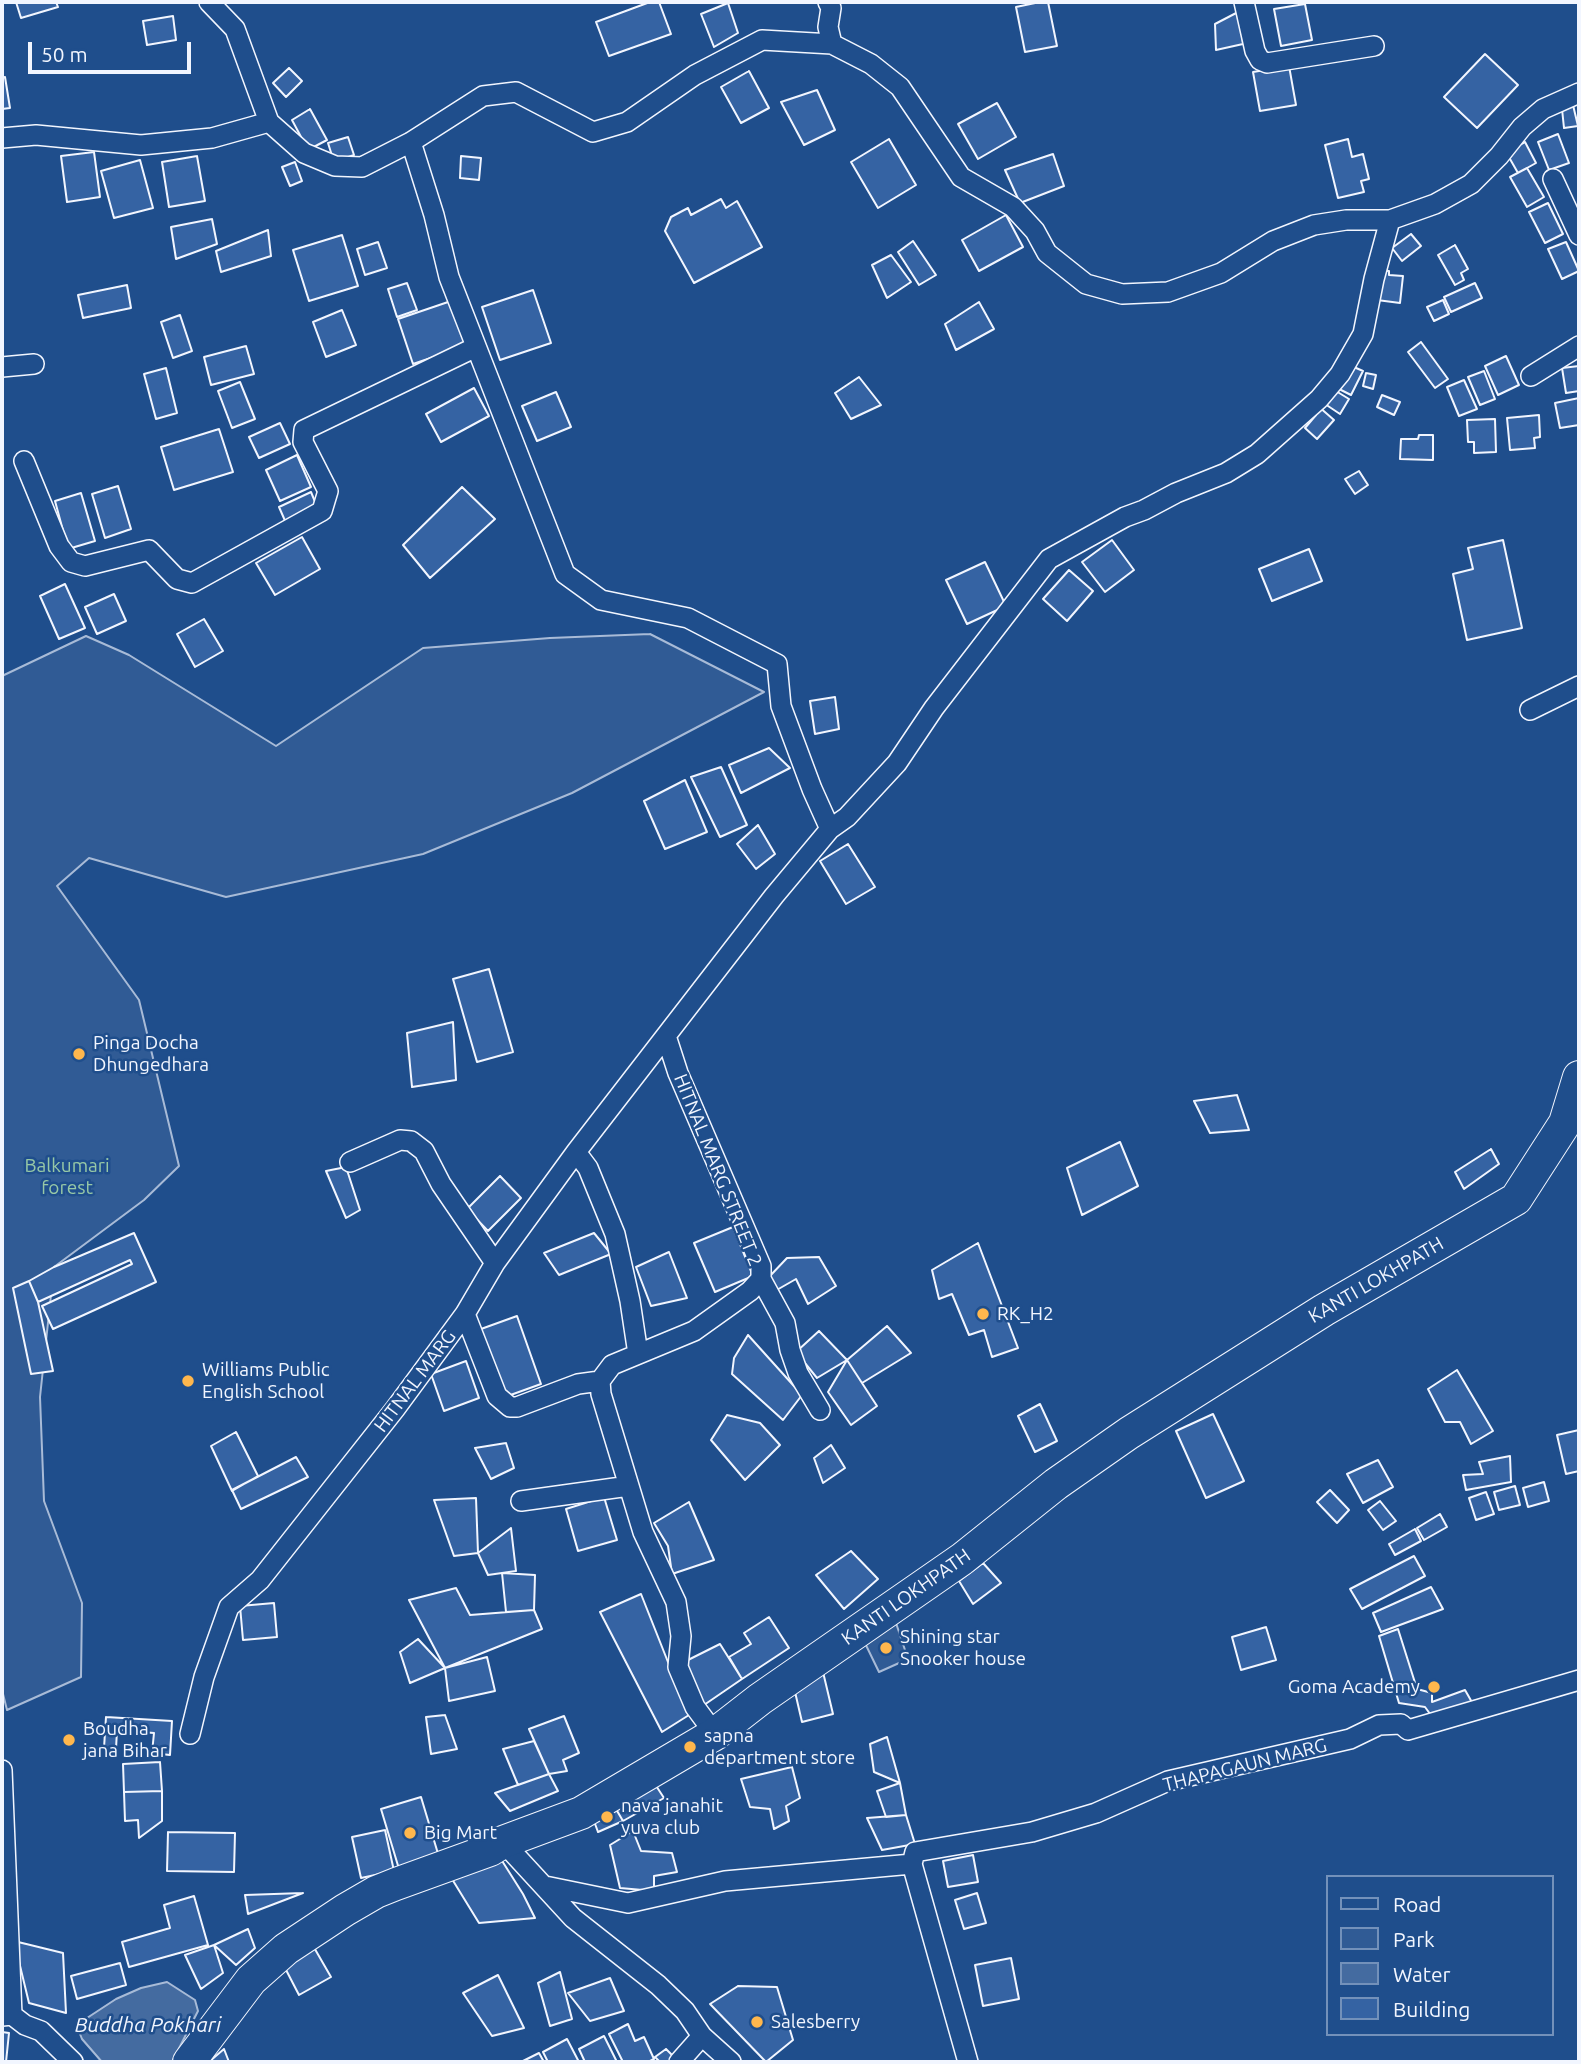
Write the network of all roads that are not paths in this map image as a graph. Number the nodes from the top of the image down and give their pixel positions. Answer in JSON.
{"nodes":[{"id":1,"x":209,"y":2,"type":"edge"},
{"id":2,"x":828,"y":2,"type":"edge"},
{"id":3,"x":1244,"y":2,"type":"edge"},
{"id":4,"x":832,"y":44,"type":"junction"},
{"id":5,"x":1374,"y":46,"type":"dead end"},
{"id":6,"x":1579,"y":93,"type":"edge"},
{"id":7,"x":270,"y":122,"type":"junction"},
{"id":8,"x":2,"y":138,"type":"edge"},
{"id":9,"x":411,"y":142,"type":"junction"},
{"id":10,"x":1553,"y":180,"type":"dead end"},
{"id":11,"x":1390,"y":220,"type":"junction"},
{"id":12,"x":1579,"y":235,"type":"edge"},
{"id":13,"x":1579,"y":346,"type":"edge"},
{"id":14,"x":475,"y":347,"type":"junction"},
{"id":15,"x":34,"y":364,"type":"dead end"},
{"id":16,"x":2,"y":368,"type":"edge"},
{"id":17,"x":1531,"y":376,"type":"dead end"},
{"id":18,"x":24,"y":461,"type":"dead end"},
{"id":19,"x":1579,"y":686,"type":"edge"},
{"id":20,"x":1530,"y":709,"type":"dead end"},
{"id":21,"x":830,"y":829,"type":"junction"},
{"id":22,"x":666,"y":1036,"type":"junction"},
{"id":23,"x":1579,"y":1077,"type":"edge"},
{"id":24,"x":576,"y":1152,"type":"junction"},
{"id":25,"x":350,"y":1162,"type":"dead end"},
{"id":26,"x":495,"y":1263,"type":"junction"},
{"id":27,"x":761,"y":1279,"type":"junction"},
{"id":28,"x":465,"y":1314,"type":"junction"},
{"id":29,"x":638,"y":1354,"type":"junction"},
{"id":30,"x":600,"y":1381,"type":"junction"},
{"id":31,"x":820,"y":1409,"type":"dead end"},
{"id":32,"x":629,"y":1486,"type":"junction"},
{"id":33,"x":521,"y":1501,"type":"dead end"},
{"id":34,"x":1579,"y":1680,"type":"edge"},
{"id":35,"x":190,"y":1734,"type":"dead end"},
{"id":36,"x":715,"y":1734,"type":"junction"},
{"id":37,"x":2,"y":1770,"type":"edge"},
{"id":38,"x":503,"y":1842,"type":"junction"},
{"id":39,"x":912,"y":1864,"type":"junction"},
{"id":40,"x":545,"y":1886,"type":"junction"},
{"id":41,"x":7,"y":2016,"type":"edge"},
{"id":42,"x":702,"y":2036,"type":"junction"},
{"id":43,"x":722,"y":2060,"type":"edge"},
{"id":44,"x":73,"y":2062,"type":"edge"},
{"id":45,"x":189,"y":2062,"type":"edge"},
{"id":46,"x":679,"y":2062,"type":"edge"},
{"id":47,"x":968,"y":2062,"type":"edge"}],
"edges":[{"from":1,"to":7,"type":"street"},
{"from":2,"to":4,"type":"street"},
{"from":3,"to":5,"type":"street"},
{"from":4,"to":9,"type":"street"},
{"from":4,"to":11,"type":"street"},
{"from":6,"to":11,"type":"street"},
{"from":7,"to":8,"type":"street"},
{"from":7,"to":9,"type":"street"},
{"from":9,"to":14,"type":"street"},
{"from":10,"to":12,"type":"street"},
{"from":11,"to":21,"type":"street","name":"HITNAL MARG"},
{"from":13,"to":17,"type":"street"},
{"from":14,"to":18,"type":"street"},
{"from":14,"to":21,"type":"street"},
{"from":15,"to":16,"type":"street"},
{"from":19,"to":20,"type":"street"},
{"from":21,"to":22,"type":"street","name":"HITNAL MARG"},
{"from":22,"to":24,"type":"street","name":"HITNAL MARG"},
{"from":22,"to":27,"type":"street","name":"HITNAL MARG STREET 2"},
{"from":23,"to":36,"type":"main road","name":"KANTI LOKHPATH"},
{"from":24,"to":26,"type":"street","name":"HITNAL MARG"},
{"from":24,"to":29,"type":"street"},
{"from":25,"to":26,"type":"street"},
{"from":26,"to":28,"type":"street","name":"HITNAL MARG"},
{"from":27,"to":29,"type":"street","name":"HITNAL MARG STREET 2"},
{"from":27,"to":31,"type":"street"},
{"from":28,"to":30,"type":"street"},
{"from":28,"to":35,"type":"street","name":"HITNAL MARG"},
{"from":29,"to":30,"type":"street","name":"HITNAL MARG STREET 2"},
{"from":30,"to":32,"type":"street"},
{"from":32,"to":33,"type":"street"},
{"from":32,"to":36,"type":"street"},
{"from":34,"to":39,"type":"street","name":"THAPAGAUN MARG"},
{"from":36,"to":38,"type":"main road","name":"KANTI LOKHPATH"},
{"from":37,"to":41,"type":"street"},
{"from":38,"to":40,"type":"street"},
{"from":38,"to":45,"type":"main road","name":"KANTI LOKHPATH"},
{"from":39,"to":40,"type":"street","name":"THAPAGAUN MARG"},
{"from":39,"to":47,"type":"street"},
{"from":40,"to":42,"type":"street"},
{"from":41,"to":44,"type":"street"},
{"from":42,"to":43,"type":"street"},
{"from":42,"to":46,"type":"street"}]}
